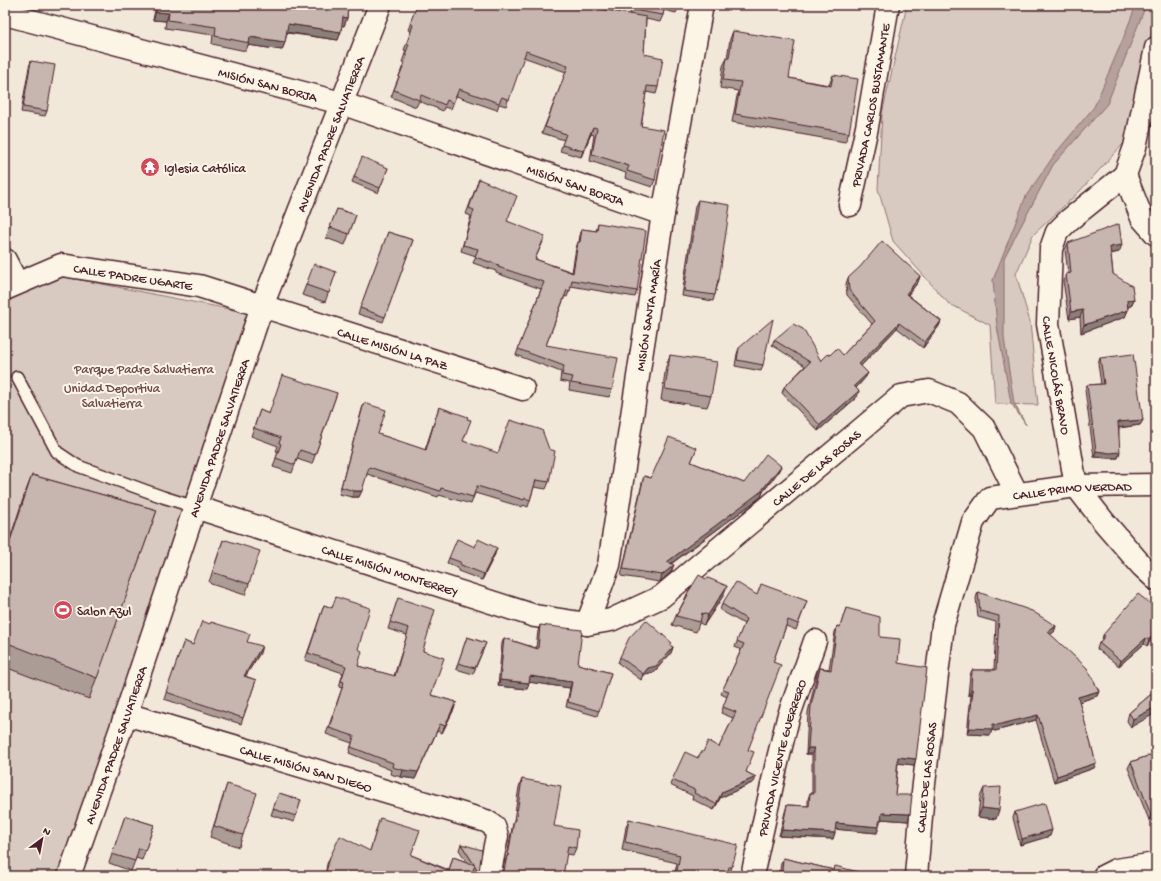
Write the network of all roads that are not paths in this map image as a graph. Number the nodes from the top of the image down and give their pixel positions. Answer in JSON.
{"nodes":[{"id":1,"x":380,"y":5,"type":"edge"},
{"id":2,"x":702,"y":5,"type":"edge"},
{"id":3,"x":888,"y":5,"type":"edge"},
{"id":4,"x":5,"y":14,"type":"edge"},
{"id":5,"x":1156,"y":48,"type":"edge"},
{"id":6,"x":341,"y":103,"type":"junction"},
{"id":7,"x":1125,"y":175,"type":"junction"},
{"id":8,"x":850,"y":205,"type":"dead end"},
{"id":9,"x":663,"y":214,"type":"junction"},
{"id":10,"x":1156,"y":234,"type":"edge"},
{"id":11,"x":5,"y":260,"type":"edge"},
{"id":12,"x":11,"y":286,"type":"edge"},
{"id":13,"x":262,"y":306,"type":"junction"},
{"id":14,"x":17,"y":377,"type":"dead end"},
{"id":15,"x":523,"y":389,"type":"dead end"},
{"id":16,"x":1156,"y":485,"type":"edge"},
{"id":17,"x":1076,"y":486,"type":"junction"},
{"id":18,"x":1017,"y":494,"type":"junction"},
{"id":19,"x":990,"y":498,"type":"joint"},
{"id":20,"x":195,"y":507,"type":"junction"},
{"id":21,"x":1156,"y":579,"type":"edge"},
{"id":22,"x":588,"y":624,"type":"junction"},
{"id":23,"x":815,"y":641,"type":"dead end"},
{"id":24,"x":126,"y":714,"type":"junction"},
{"id":25,"x":1156,"y":864,"type":"edge"},
{"id":26,"x":1111,"y":874,"type":"edge"},
{"id":27,"x":69,"y":876,"type":"edge"},
{"id":28,"x":489,"y":876,"type":"edge"},
{"id":29,"x":752,"y":876,"type":"edge"},
{"id":30,"x":916,"y":876,"type":"edge"}],
"edges":[{"from":1,"to":6,"type":"street","name":"AVENIDA PADRE SALVATIERRA"},
{"from":2,"to":9,"type":"street","name":"MISIÓN SANTA MARÍA"},
{"from":3,"to":8,"type":"street","name":"PRIVADA CARLOS BUSTAMANTE"},
{"from":4,"to":6,"type":"street","name":"MISIÓN SAN BORJA"},
{"from":5,"to":7,"type":"street"},
{"from":6,"to":9,"type":"street","name":"MISIÓN SAN BORJA"},
{"from":6,"to":13,"type":"street","name":"AVENIDA PADRE SALVATIERRA"},
{"from":7,"to":10,"type":"street"},
{"from":7,"to":17,"type":"street","name":"CALLE NICOLÁS BRAVO"},
{"from":9,"to":22,"type":"street","name":"MISIÓN SANTA MARÍA"},
{"from":11,"to":12,"type":"street"},
{"from":12,"to":13,"type":"street","name":"CALLE PADRE UGARTE"},
{"from":13,"to":15,"type":"street","name":"CALLE MISIÓN LA PAZ"},
{"from":13,"to":20,"type":"street","name":"AVENIDA PADRE SALVATIERRA"},
{"from":14,"to":20,"type":"lane"},
{"from":16,"to":17,"type":"street","name":"CALLE PRIMO VERDAD"},
{"from":17,"to":18,"type":"street","name":"CALLE PRIMO VERDAD"},
{"from":17,"to":21,"type":"street","name":"CALLE NICOLÁS BRAVO"},
{"from":18,"to":19,"type":"street","name":"CALLE PRIMO VERDAD"},
{"from":18,"to":22,"type":"street","name":"CALLE DE LAS ROSAS"},
{"from":19,"to":30,"type":"street","name":"CALLE DE LAS ROSAS"},
{"from":20,"to":22,"type":"street","name":"CALLE MISIÓN MONTERREY"},
{"from":20,"to":24,"type":"street","name":"AVENIDA PADRE SALVATIERRA"},
{"from":23,"to":29,"type":"street","name":"PRIVADA VICENTE GUERRERO"},
{"from":24,"to":27,"type":"street","name":"AVENIDA PADRE SALVATIERRA"},
{"from":24,"to":28,"type":"street","name":"CALLE MISIÓN SAN DIEGO"},
{"from":25,"to":26,"type":"street"}]}
